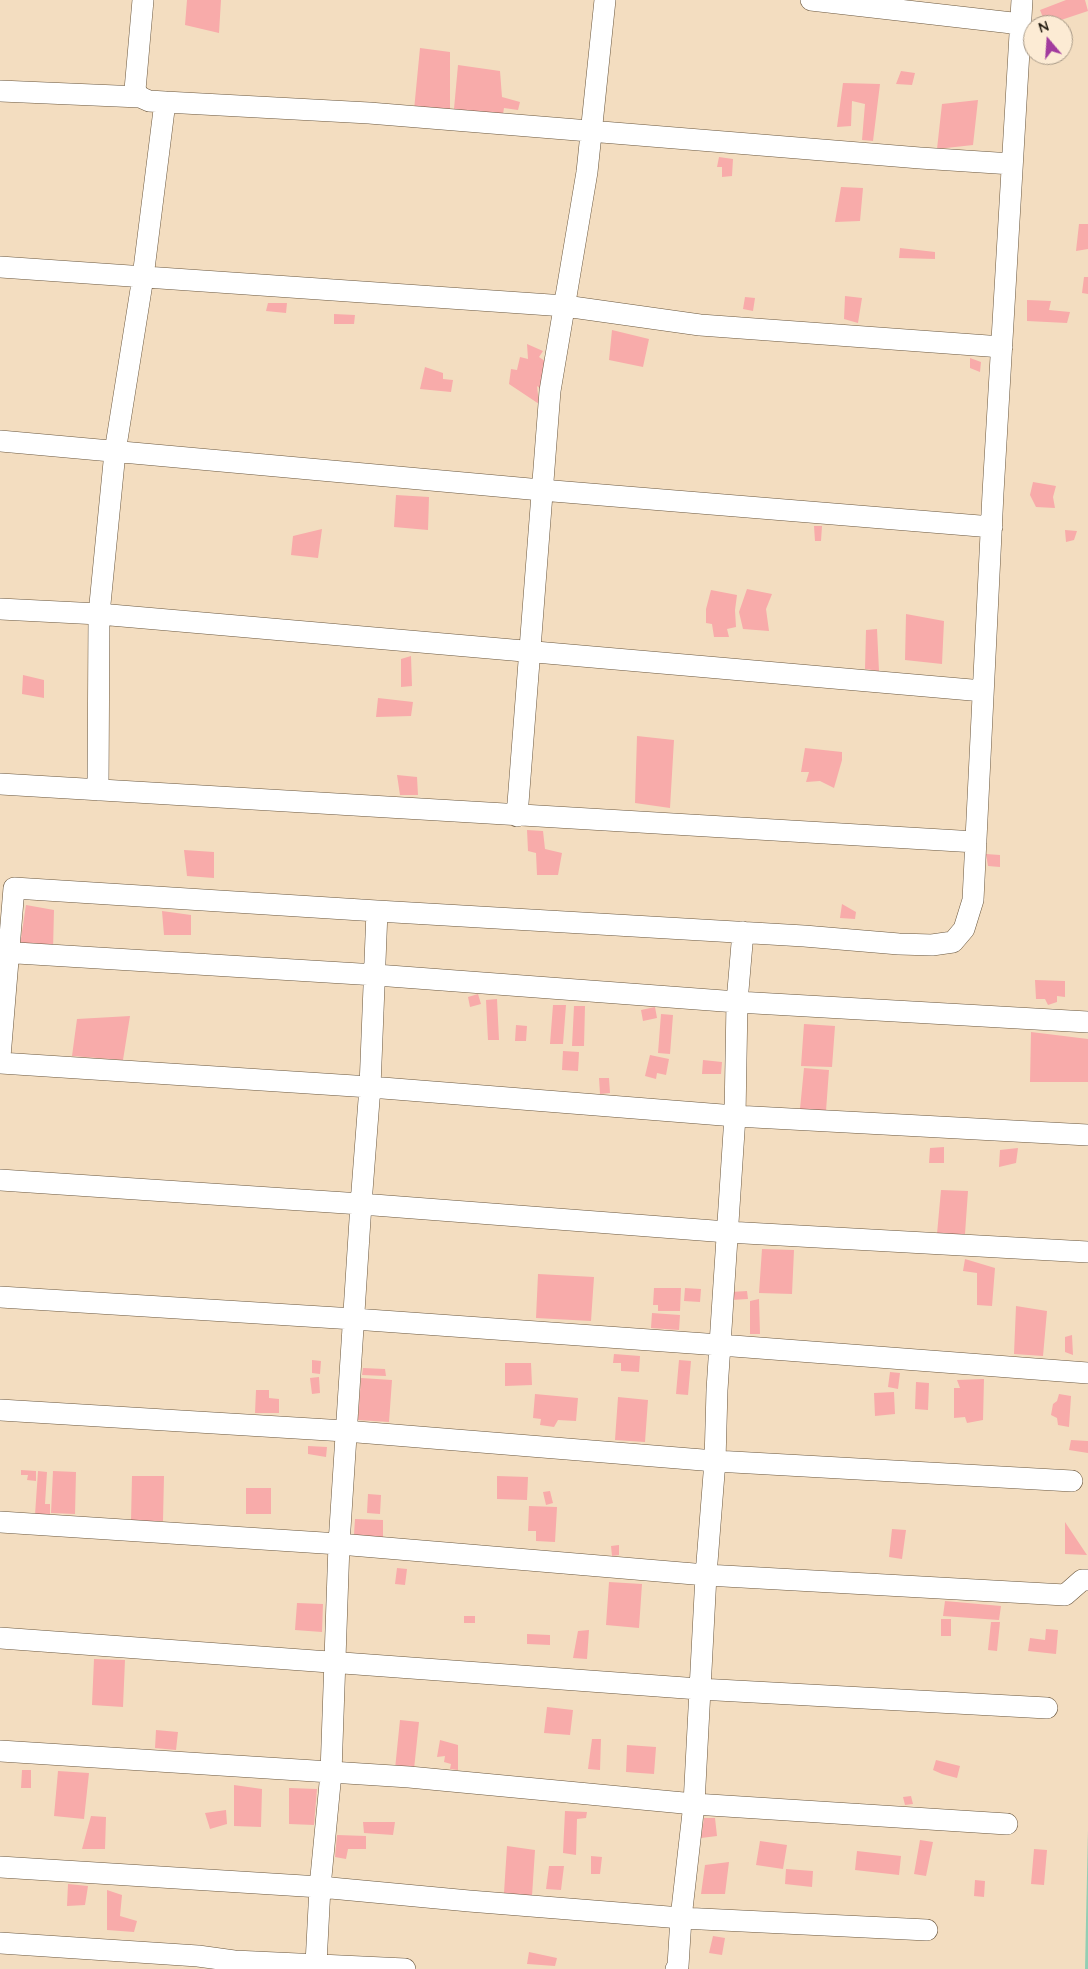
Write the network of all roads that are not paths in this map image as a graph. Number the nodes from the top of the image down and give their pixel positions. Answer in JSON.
{"nodes":[{"id":1,"x":143,"y":0,"type":"edge"},
{"id":2,"x":605,"y":0,"type":"edge"},
{"id":3,"x":811,"y":0,"type":"edge"},
{"id":4,"x":1022,"y":0,"type":"edge"},
{"id":5,"x":1020,"y":24,"type":"junction"},
{"id":6,"x":0,"y":91,"type":"edge"},
{"id":7,"x":140,"y":97,"type":"junction"},
{"id":8,"x":165,"y":102,"type":"junction"},
{"id":9,"x":592,"y":130,"type":"junction"},
{"id":10,"x":1012,"y":164,"type":"junction"},
{"id":11,"x":0,"y":268,"type":"edge"},
{"id":12,"x":143,"y":277,"type":"junction"},
{"id":13,"x":565,"y":306,"type":"junction"},
{"id":14,"x":1002,"y":347,"type":"junction"},
{"id":15,"x":0,"y":441,"type":"edge"},
{"id":16,"x":114,"y":452,"type":"junction"},
{"id":17,"x":541,"y":490,"type":"junction"},
{"id":18,"x":992,"y":527,"type":"junction"},
{"id":19,"x":0,"y":609,"type":"edge"},
{"id":20,"x":99,"y":614,"type":"junction"},
{"id":21,"x":529,"y":652,"type":"junction"},
{"id":22,"x":983,"y":691,"type":"junction"},
{"id":23,"x":0,"y":784,"type":"edge"},
{"id":24,"x":98,"y":790,"type":"junction"},
{"id":25,"x":517,"y":816,"type":"junction"},
{"id":26,"x":976,"y":842,"type":"junction"},
{"id":27,"x":7,"y":887,"type":"edge"},
{"id":28,"x":377,"y":912,"type":"junction"},
{"id":29,"x":743,"y":932,"type":"junction"},
{"id":30,"x":5,"y":952,"type":"edge"},
{"id":31,"x":376,"y":975,"type":"junction"},
{"id":32,"x":737,"y":1002,"type":"junction"},
{"id":33,"x":1088,"y":1022,"type":"edge"},
{"id":34,"x":0,"y":1057,"type":"edge"},
{"id":35,"x":0,"y":1063,"type":"edge"},
{"id":36,"x":370,"y":1088,"type":"junction"},
{"id":37,"x":735,"y":1116,"type":"junction"},
{"id":38,"x":1088,"y":1135,"type":"edge"},
{"id":39,"x":0,"y":1180,"type":"edge"},
{"id":40,"x":361,"y":1204,"type":"junction"},
{"id":41,"x":727,"y":1232,"type":"junction"},
{"id":42,"x":1088,"y":1252,"type":"edge"},
{"id":43,"x":0,"y":1297,"type":"edge"},
{"id":44,"x":354,"y":1319,"type":"junction"},
{"id":45,"x":720,"y":1344,"type":"junction"},
{"id":46,"x":1088,"y":1373,"type":"edge"},
{"id":47,"x":0,"y":1410,"type":"edge"},
{"id":48,"x":345,"y":1431,"type":"junction"},
{"id":49,"x":716,"y":1461,"type":"junction"},
{"id":50,"x":1072,"y":1480,"type":"dead end"},
{"id":51,"x":0,"y":1522,"type":"edge"},
{"id":52,"x":339,"y":1544,"type":"junction"},
{"id":53,"x":706,"y":1575,"type":"junction"},
{"id":54,"x":1088,"y":1580,"type":"edge"},
{"id":55,"x":0,"y":1638,"type":"edge"},
{"id":56,"x":334,"y":1663,"type":"junction"},
{"id":57,"x":699,"y":1689,"type":"junction"},
{"id":58,"x":1046,"y":1708,"type":"dead end"},
{"id":59,"x":0,"y":1751,"type":"edge"},
{"id":60,"x":331,"y":1773,"type":"junction"},
{"id":61,"x":694,"y":1804,"type":"junction"},
{"id":62,"x":1007,"y":1824,"type":"dead end"},
{"id":63,"x":0,"y":1867,"type":"edge"},
{"id":64,"x":320,"y":1887,"type":"junction"},
{"id":65,"x":681,"y":1918,"type":"junction"},
{"id":66,"x":927,"y":1930,"type":"dead end"},
{"id":67,"x":0,"y":1943,"type":"edge"},
{"id":68,"x":316,"y":1964,"type":"junction"},
{"id":69,"x":234,"y":1965,"type":"edge"},
{"id":70,"x":404,"y":1969,"type":"edge"},
{"id":71,"x":676,"y":1969,"type":"edge"}],
"edges":[{"from":1,"to":7,"type":"street"},
{"from":2,"to":9,"type":"street"},
{"from":3,"to":5,"type":"street"},
{"from":4,"to":5,"type":"street"},
{"from":5,"to":10,"type":"street"},
{"from":6,"to":7,"type":"street"},
{"from":7,"to":8,"type":"street"},
{"from":8,"to":9,"type":"street"},
{"from":8,"to":12,"type":"street"},
{"from":9,"to":10,"type":"street"},
{"from":9,"to":13,"type":"street"},
{"from":10,"to":14,"type":"street"},
{"from":11,"to":12,"type":"street"},
{"from":12,"to":13,"type":"street"},
{"from":12,"to":16,"type":"street"},
{"from":13,"to":14,"type":"street"},
{"from":13,"to":17,"type":"street"},
{"from":14,"to":18,"type":"street"},
{"from":15,"to":16,"type":"street"},
{"from":16,"to":17,"type":"street"},
{"from":16,"to":20,"type":"street"},
{"from":17,"to":18,"type":"street"},
{"from":17,"to":21,"type":"street"},
{"from":18,"to":22,"type":"street"},
{"from":19,"to":20,"type":"street"},
{"from":20,"to":21,"type":"street"},
{"from":20,"to":24,"type":"street"},
{"from":21,"to":22,"type":"street"},
{"from":21,"to":25,"type":"street"},
{"from":22,"to":26,"type":"street"},
{"from":23,"to":24,"type":"street"},
{"from":24,"to":25,"type":"street"},
{"from":25,"to":26,"type":"street"},
{"from":26,"to":29,"type":"street"},
{"from":27,"to":28,"type":"street"},
{"from":27,"to":30,"type":"street"},
{"from":28,"to":29,"type":"street"},
{"from":28,"to":31,"type":"street"},
{"from":29,"to":32,"type":"street"},
{"from":30,"to":31,"type":"street"},
{"from":30,"to":34,"type":"street"},
{"from":31,"to":32,"type":"street"},
{"from":31,"to":36,"type":"street"},
{"from":32,"to":33,"type":"street"},
{"from":32,"to":37,"type":"street"},
{"from":35,"to":36,"type":"street"},
{"from":36,"to":37,"type":"street"},
{"from":36,"to":40,"type":"street"},
{"from":37,"to":38,"type":"street"},
{"from":37,"to":41,"type":"street"},
{"from":39,"to":40,"type":"street"},
{"from":40,"to":41,"type":"street"},
{"from":40,"to":44,"type":"street"},
{"from":41,"to":42,"type":"street"},
{"from":41,"to":45,"type":"street"},
{"from":43,"to":44,"type":"street"},
{"from":44,"to":45,"type":"street"},
{"from":44,"to":48,"type":"street"},
{"from":45,"to":46,"type":"street"},
{"from":45,"to":49,"type":"street"},
{"from":47,"to":48,"type":"street"},
{"from":48,"to":49,"type":"street"},
{"from":48,"to":52,"type":"street"},
{"from":49,"to":50,"type":"street"},
{"from":49,"to":53,"type":"street"},
{"from":51,"to":52,"type":"street"},
{"from":52,"to":53,"type":"street"},
{"from":52,"to":56,"type":"street"},
{"from":53,"to":54,"type":"street"},
{"from":53,"to":57,"type":"street"},
{"from":55,"to":56,"type":"street"},
{"from":56,"to":57,"type":"street"},
{"from":56,"to":60,"type":"street"},
{"from":57,"to":58,"type":"street"},
{"from":57,"to":61,"type":"street"},
{"from":59,"to":60,"type":"street"},
{"from":60,"to":61,"type":"street"},
{"from":60,"to":64,"type":"street"},
{"from":61,"to":62,"type":"street"},
{"from":61,"to":65,"type":"street"},
{"from":63,"to":64,"type":"street"},
{"from":64,"to":65,"type":"street"},
{"from":64,"to":68,"type":"street"},
{"from":65,"to":66,"type":"street"},
{"from":65,"to":71,"type":"street"},
{"from":67,"to":69,"type":"street"},
{"from":68,"to":69,"type":"street"},
{"from":68,"to":70,"type":"street"}]}
